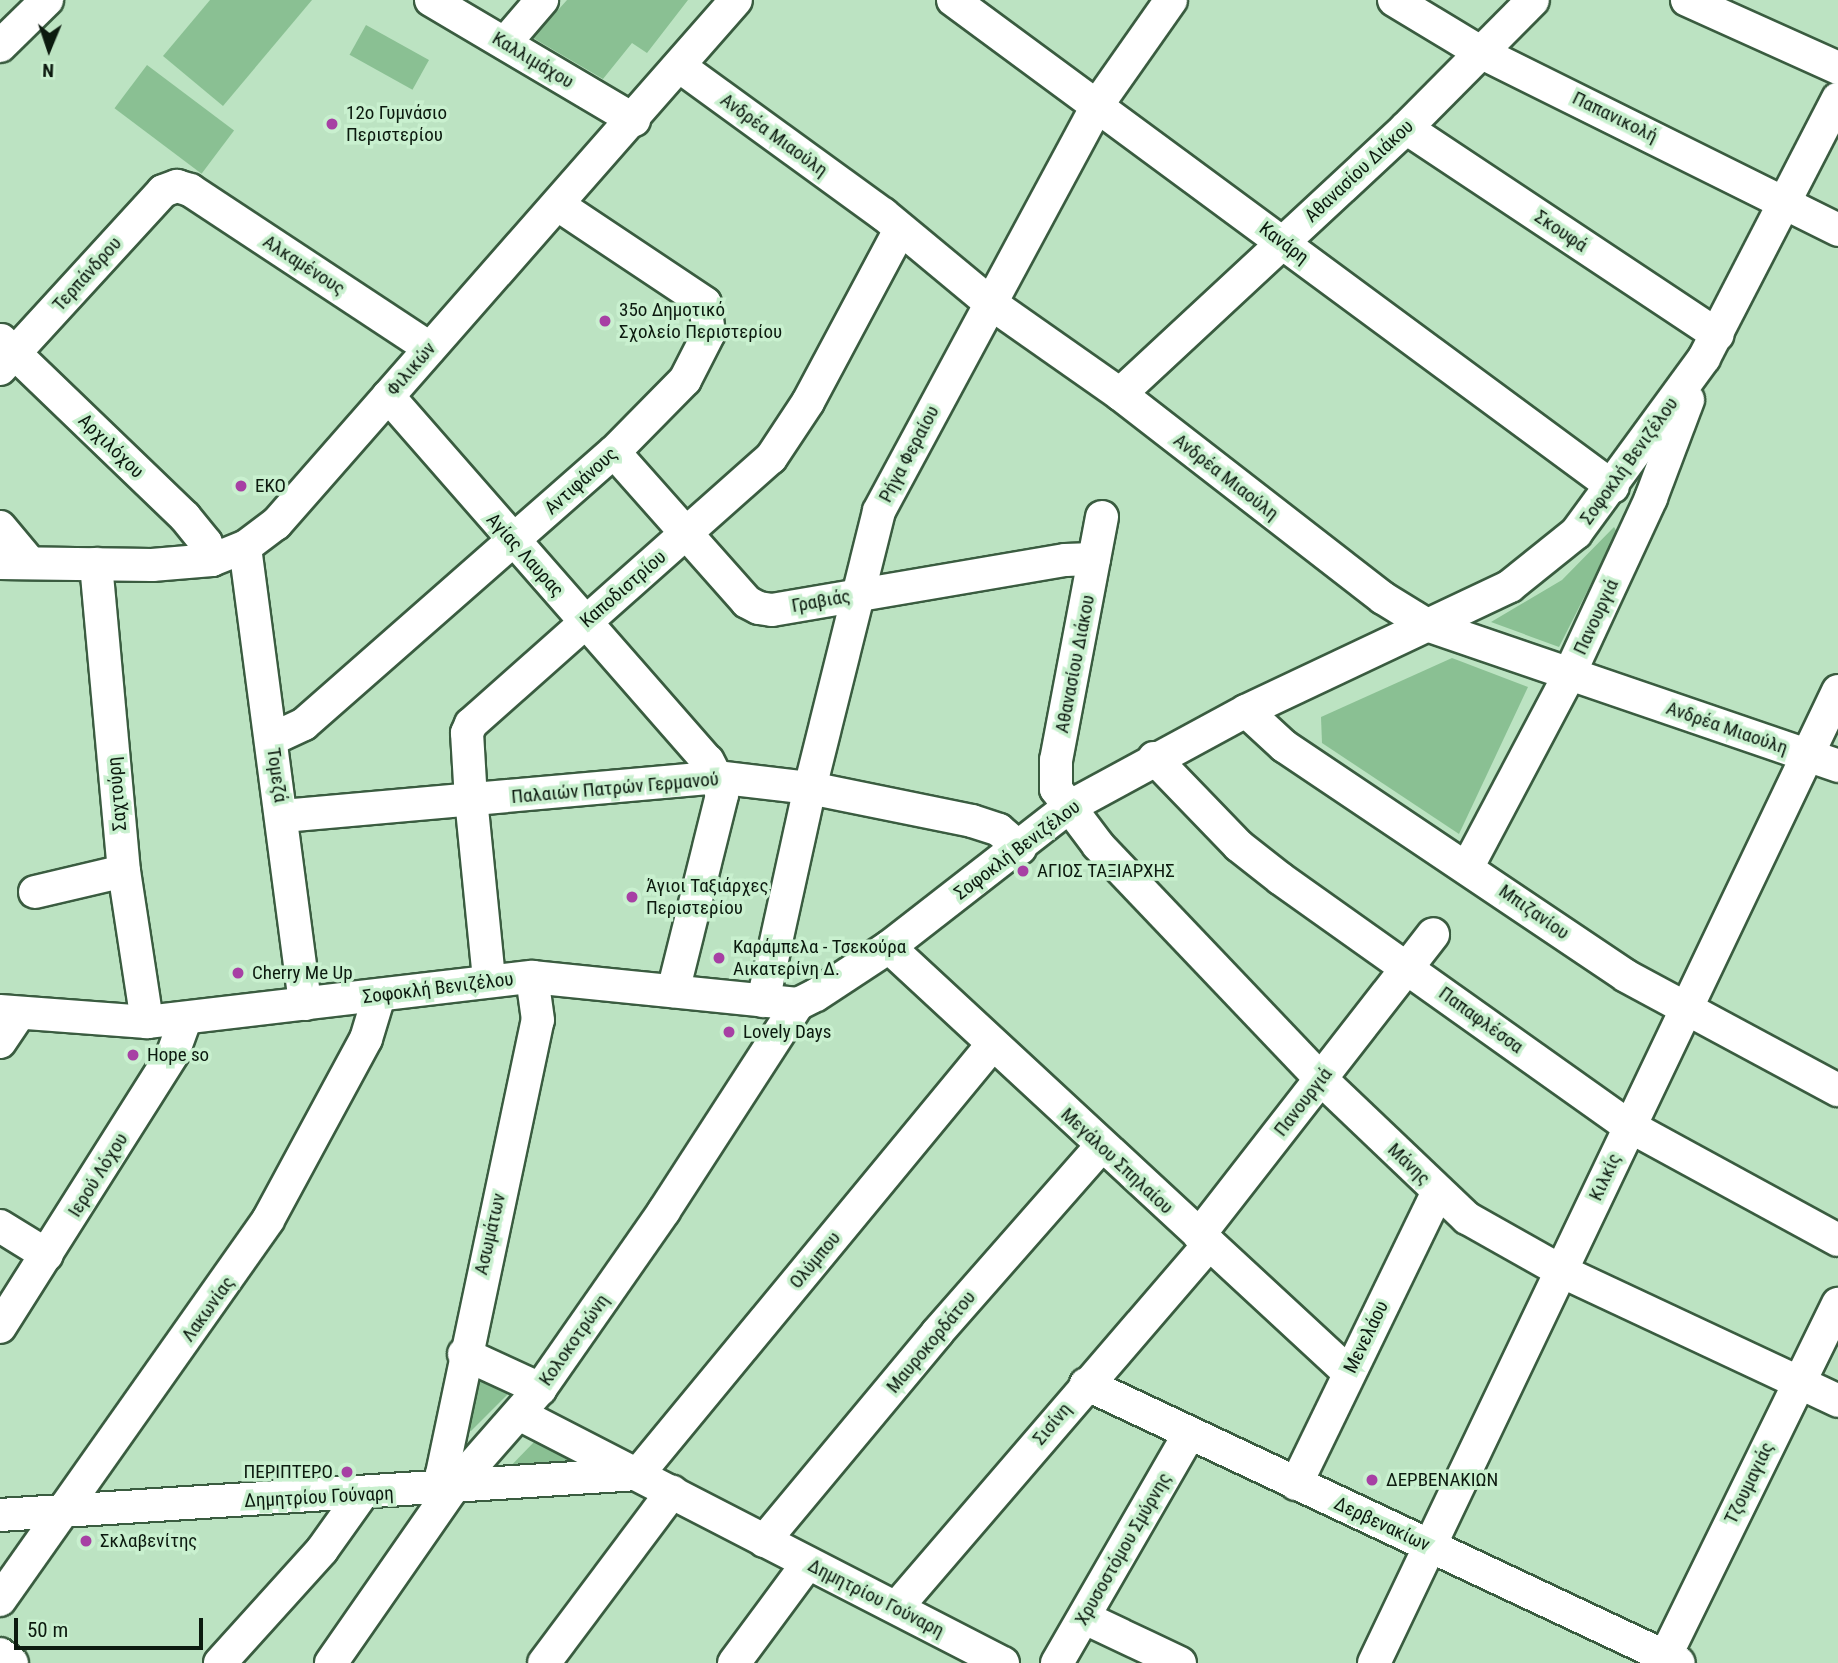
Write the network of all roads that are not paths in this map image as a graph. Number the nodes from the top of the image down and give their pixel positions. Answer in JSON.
{"nodes":[{"id":1,"x":47,"y":0,"type":"edge"},
{"id":2,"x":431,"y":0,"type":"edge"},
{"id":3,"x":542,"y":0,"type":"edge"},
{"id":4,"x":736,"y":0,"type":"edge"},
{"id":5,"x":953,"y":0,"type":"edge"},
{"id":6,"x":1171,"y":0,"type":"edge"},
{"id":7,"x":1394,"y":0,"type":"edge"},
{"id":8,"x":1533,"y":0,"type":"edge"},
{"id":9,"x":1687,"y":0,"type":"edge"},
{"id":10,"x":505,"y":43,"type":"junction"},
{"id":11,"x":0,"y":46,"type":"edge"},
{"id":12,"x":1482,"y":53,"type":"junction"},
{"id":13,"x":679,"y":66,"type":"junction"},
{"id":14,"x":1838,"y":68,"type":"edge"},
{"id":15,"x":1838,"y":98,"type":"edge"},
{"id":16,"x":1098,"y":104,"type":"junction"},
{"id":17,"x":634,"y":120,"type":"junction"},
{"id":18,"x":1406,"y":128,"type":"junction"},
{"id":19,"x":177,"y":186,"type":"joint"},
{"id":20,"x":1785,"y":200,"type":"junction"},
{"id":21,"x":558,"y":205,"type":"junction"},
{"id":22,"x":900,"y":230,"type":"junction"},
{"id":23,"x":1838,"y":230,"type":"edge"},
{"id":24,"x":1282,"y":241,"type":"junction"},
{"id":25,"x":989,"y":302,"type":"junction"},
{"id":26,"x":1711,"y":346,"type":"junction"},
{"id":27,"x":430,"y":348,"type":"junction"},
{"id":28,"x":5,"y":354,"type":"edge"},
{"id":29,"x":1120,"y":394,"type":"junction"},
{"id":30,"x":388,"y":396,"type":"junction"},
{"id":31,"x":614,"y":452,"type":"junction"},
{"id":32,"x":1613,"y":487,"type":"junction"},
{"id":33,"x":1102,"y":517,"type":"dead end"},
{"id":34,"x":0,"y":527,"type":"edge"},
{"id":35,"x":686,"y":534,"type":"junction"},
{"id":36,"x":513,"y":543,"type":"junction"},
{"id":37,"x":245,"y":547,"type":"junction"},
{"id":38,"x":1094,"y":559,"type":"junction"},
{"id":39,"x":212,"y":560,"type":"junction"},
{"id":40,"x":15,"y":563,"type":"edge"},
{"id":41,"x":96,"y":564,"type":"junction"},
{"id":42,"x":860,"y":594,"type":"junction"},
{"id":43,"x":586,"y":621,"type":"junction"},
{"id":44,"x":1427,"y":625,"type":"junction"},
{"id":45,"x":1569,"y":675,"type":"junction"},
{"id":46,"x":1838,"y":691,"type":"edge"},
{"id":47,"x":1246,"y":711,"type":"junction"},
{"id":48,"x":272,"y":739,"type":"junction"},
{"id":49,"x":1807,"y":755,"type":"junction"},
{"id":50,"x":1154,"y":758,"type":"junction"},
{"id":51,"x":1838,"y":766,"type":"edge"},
{"id":52,"x":716,"y":777,"type":"junction"},
{"id":53,"x":810,"y":788,"type":"junction"},
{"id":54,"x":471,"y":800,"type":"junction"},
{"id":55,"x":1069,"y":807,"type":"junction"},
{"id":56,"x":283,"y":816,"type":"junction"},
{"id":57,"x":1020,"y":848,"type":"junction"},
{"id":58,"x":1468,"y":866,"type":"junction"},
{"id":59,"x":124,"y":872,"type":"junction"},
{"id":60,"x":34,"y":892,"type":"dead end"},
{"id":61,"x":1433,"y":934,"type":"dead end"},
{"id":62,"x":889,"y":947,"type":"junction"},
{"id":63,"x":1407,"y":968,"type":"junction"},
{"id":64,"x":533,"y":977,"type":"junction"},
{"id":65,"x":489,"y":979,"type":"junction"},
{"id":66,"x":673,"y":991,"type":"junction"},
{"id":67,"x":379,"y":996,"type":"junction"},
{"id":68,"x":764,"y":1001,"type":"junction"},
{"id":69,"x":305,"y":1004,"type":"junction"},
{"id":70,"x":798,"y":1004,"type":"junction"},
{"id":71,"x":1685,"y":1010,"type":"junction"},
{"id":72,"x":10,"y":1013,"type":"edge"},
{"id":73,"x":186,"y":1018,"type":"junction"},
{"id":74,"x":147,"y":1022,"type":"junction"},
{"id":75,"x":0,"y":1042,"type":"edge"},
{"id":76,"x":992,"y":1045,"type":"junction"},
{"id":77,"x":1321,"y":1079,"type":"junction"},
{"id":78,"x":1838,"y":1090,"type":"edge"},
{"id":79,"x":1629,"y":1126,"type":"junction"},
{"id":80,"x":1101,"y":1146,"type":"junction"},
{"id":81,"x":1438,"y":1192,"type":"junction"},
{"id":82,"x":0,"y":1226,"type":"edge"},
{"id":83,"x":1204,"y":1239,"type":"junction"},
{"id":84,"x":1838,"y":1240,"type":"edge"},
{"id":85,"x":47,"y":1255,"type":"junction"},
{"id":86,"x":1561,"y":1271,"type":"junction"},
{"id":87,"x":1838,"y":1304,"type":"edge"},
{"id":88,"x":0,"y":1327,"type":"edge"},
{"id":89,"x":464,"y":1354,"type":"junction"},
{"id":90,"x":1348,"y":1372,"type":"junction"},
{"id":91,"x":1798,"y":1382,"type":"junction"},
{"id":92,"x":1086,"y":1384,"type":"junction"},
{"id":93,"x":540,"y":1389,"type":"junction"},
{"id":94,"x":1838,"y":1401,"type":"edge"},
{"id":95,"x":520,"y":1415,"type":"junction"},
{"id":96,"x":1189,"y":1434,"type":"junction"},
{"id":97,"x":638,"y":1474,"type":"junction"},
{"id":98,"x":1296,"y":1484,"type":"junction"},
{"id":99,"x":452,"y":1489,"type":"junction"},
{"id":100,"x":672,"y":1492,"type":"junction"},
{"id":101,"x":362,"y":1494,"type":"junction"},
{"id":102,"x":62,"y":1511,"type":"junction"},
{"id":103,"x":0,"y":1515,"type":"edge"},
{"id":104,"x":764,"y":1541,"type":"junction"},
{"id":105,"x":1430,"y":1546,"type":"junction"},
{"id":106,"x":808,"y":1563,"type":"junction"},
{"id":107,"x":0,"y":1600,"type":"edge"},
{"id":108,"x":897,"y":1607,"type":"junction"},
{"id":109,"x":1085,"y":1618,"type":"junction"},
{"id":110,"x":0,"y":1654,"type":"edge"},
{"id":111,"x":1669,"y":1661,"type":"edge"},
{"id":112,"x":12,"y":1663,"type":"edge"},
{"id":113,"x":220,"y":1663,"type":"edge"},
{"id":114,"x":331,"y":1663,"type":"edge"},
{"id":115,"x":544,"y":1663,"type":"edge"},
{"id":116,"x":734,"y":1663,"type":"edge"},
{"id":117,"x":1003,"y":1663,"type":"edge"},
{"id":118,"x":1057,"y":1663,"type":"edge"},
{"id":119,"x":1180,"y":1663,"type":"edge"},
{"id":120,"x":1374,"y":1663,"type":"edge"}],
"edges":[{"from":1,"to":11,"type":"street"},
{"from":2,"to":10,"type":"street","name":"Καλλιμάχου"},
{"from":3,"to":10,"type":"street"},
{"from":4,"to":13,"type":"street","name":"Φιλικών"},
{"from":5,"to":16,"type":"street","name":"Κανάρη"},
{"from":6,"to":16,"type":"street","name":"Ρήγα Φεραίου"},
{"from":7,"to":12,"type":"street","name":"Παπανικολή"},
{"from":8,"to":12,"type":"street","name":"Αθανασίου Διάκου"},
{"from":9,"to":14,"type":"street"},
{"from":10,"to":17,"type":"street","name":"Καλλιμάχου"},
{"from":12,"to":18,"type":"street","name":"Αθανασίου Διάκου"},
{"from":12,"to":20,"type":"street","name":"Παπανικολή"},
{"from":13,"to":17,"type":"street","name":"Φιλικών"},
{"from":13,"to":22,"type":"street","name":"Ανδρέα Μιαούλη"},
{"from":15,"to":20,"type":"street","name":"Σοφοκλή Βενιζέλου"},
{"from":16,"to":24,"type":"street","name":"Κανάρη"},
{"from":16,"to":25,"type":"street","name":"Ρήγα Φεραίου"},
{"from":17,"to":21,"type":"street","name":"Φιλικών"},
{"from":18,"to":24,"type":"street","name":"Αθανασίου Διάκου"},
{"from":18,"to":26,"type":"street","name":"Σκουφά"},
{"from":19,"to":27,"type":"street","name":"Αλκαμένους"},
{"from":19,"to":28,"type":"street","name":"Τερπάνδρου"},
{"from":20,"to":23,"type":"street","name":"Παπανικολή"},
{"from":20,"to":26,"type":"street","name":"Σοφοκλή Βενιζέλου"},
{"from":21,"to":27,"type":"street","name":"Φιλικών"},
{"from":21,"to":31,"type":"street","name":"Αντιφάνους"},
{"from":22,"to":25,"type":"street","name":"Ανδρέα Μιαούλη"},
{"from":22,"to":35,"type":"street","name":"Καποδιστρίου"},
{"from":24,"to":29,"type":"street","name":"Αθανασίου Διάκου"},
{"from":24,"to":32,"type":"street","name":"Κανάρη"},
{"from":25,"to":29,"type":"street","name":"Ανδρέα Μιαούλη"},
{"from":25,"to":42,"type":"street","name":"Ρήγα Φεραίου"},
{"from":26,"to":32,"type":"street","name":"Σοφοκλή Βενιζέλου"},
{"from":26,"to":45,"type":"street","name":"Πανουργιά"},
{"from":27,"to":30,"type":"street","name":"Φιλικών"},
{"from":28,"to":39,"type":"street","name":"Αρχιλόχου"},
{"from":29,"to":44,"type":"street","name":"Ανδρέα Μιαούλη"},
{"from":30,"to":36,"type":"street","name":"Αγίας Λαυρας"},
{"from":30,"to":37,"type":"street","name":"Φιλικών"},
{"from":31,"to":35,"type":"street","name":"Γραβιάς"},
{"from":31,"to":36,"type":"street","name":"Αντιφάνους"},
{"from":32,"to":44,"type":"street","name":"Σοφοκλή Βενιζέλου"},
{"from":33,"to":38,"type":"street","name":"Αθανασίου Διάκου"},
{"from":34,"to":40,"type":"street"},
{"from":35,"to":42,"type":"street","name":"Γραβιάς"},
{"from":35,"to":43,"type":"street","name":"Καποδιστρίου"},
{"from":36,"to":43,"type":"street","name":"Αγίας Λαυρας"},
{"from":36,"to":48,"type":"street","name":"Αντιφάνους"},
{"from":37,"to":39,"type":"street","name":"Φιλικών"},
{"from":37,"to":48,"type":"street","name":"Τομεζά"},
{"from":38,"to":42,"type":"street","name":"Γραβιάς"},
{"from":38,"to":55,"type":"street","name":"Αθανασίου Διάκου"},
{"from":39,"to":41,"type":"street","name":"Φιλικών"},
{"from":40,"to":41,"type":"street","name":"Φιλικών"},
{"from":41,"to":59,"type":"street","name":"Σαχτούρη"},
{"from":42,"to":53,"type":"street","name":"Ρήγα Φεραίου"},
{"from":43,"to":52,"type":"street","name":"Αγίας Λαυρας"},
{"from":43,"to":54,"type":"street","name":"Καποδιστρίου"},
{"from":44,"to":45,"type":"street","name":"Ανδρέα Μιαούλη"},
{"from":44,"to":47,"type":"street","name":"Σοφοκλή Βενιζέλου"},
{"from":45,"to":49,"type":"street","name":"Ανδρέα Μιαούλη"},
{"from":45,"to":58,"type":"street","name":"Πανουργιά"},
{"from":46,"to":49,"type":"street","name":"Κιλκίς"},
{"from":47,"to":50,"type":"street","name":"Σοφοκλή Βενιζέλου"},
{"from":47,"to":58,"type":"street","name":"Μπιζανίου"},
{"from":48,"to":56,"type":"street","name":"Τομεζά"},
{"from":49,"to":51,"type":"street","name":"Ανδρέα Μιαούλη"},
{"from":49,"to":71,"type":"street","name":"Κιλκίς"},
{"from":50,"to":55,"type":"street","name":"Σοφοκλή Βενιζέλου"},
{"from":50,"to":63,"type":"street","name":"Παπαφλέσσα"},
{"from":52,"to":53,"type":"street","name":"Παλαιών Πατρών Γερμανού"},
{"from":52,"to":54,"type":"street","name":"Παλαιών Πατρών Γερμανού"},
{"from":52,"to":66,"type":"street"},
{"from":53,"to":57,"type":"street","name":"Παλαιών Πατρών Γερμανού"},
{"from":53,"to":68,"type":"street","name":"Ρήγα Φεραίου"},
{"from":54,"to":56,"type":"street","name":"Παλαιών Πατρών Γερμανού"},
{"from":54,"to":65,"type":"street","name":"Καποδιστρίου"},
{"from":55,"to":57,"type":"street","name":"Σοφοκλή Βενιζέλου"},
{"from":55,"to":77,"type":"street","name":"Μάνης"},
{"from":56,"to":69,"type":"street","name":"Τομεζά"},
{"from":57,"to":62,"type":"street","name":"Σοφοκλή Βενιζέλου"},
{"from":58,"to":71,"type":"street","name":"Μπιζανίου"},
{"from":59,"to":60,"type":"street"},
{"from":59,"to":74,"type":"street","name":"Σαχτούρη"},
{"from":61,"to":63,"type":"street","name":"Πανουργιά"},
{"from":62,"to":70,"type":"street","name":"Σοφοκλή Βενιζέλου"},
{"from":62,"to":76,"type":"street","name":"Μεγάλου Σπηλαίου"},
{"from":63,"to":77,"type":"street","name":"Πανουργιά"},
{"from":63,"to":79,"type":"street","name":"Παπαφλέσσα"},
{"from":64,"to":65,"type":"street","name":"Σοφοκλή Βενιζέλου"},
{"from":64,"to":66,"type":"street","name":"Σοφοκλή Βενιζέλου"},
{"from":64,"to":89,"type":"street","name":"Ασωμάτων"},
{"from":65,"to":67,"type":"street","name":"Σοφοκλή Βενιζέλου"},
{"from":66,"to":68,"type":"street","name":"Σοφοκλή Βενιζέλου"},
{"from":67,"to":69,"type":"street","name":"Σοφοκλή Βενιζέλου"},
{"from":67,"to":102,"type":"street","name":"Λακωνίας"},
{"from":68,"to":70,"type":"street","name":"Σοφοκλή Βενιζέλου"},
{"from":69,"to":73,"type":"street","name":"Σοφοκλή Βενιζέλου"},
{"from":70,"to":93,"type":"street","name":"Κολοκοτρώνη"},
{"from":71,"to":78,"type":"street","name":"Μπιζανίου"},
{"from":71,"to":79,"type":"street","name":"Κιλκίς"},
{"from":72,"to":74,"type":"street","name":"Σοφοκλή Βενιζέλου"},
{"from":72,"to":75,"type":"street"},
{"from":73,"to":74,"type":"street","name":"Σοφοκλή Βενιζέλου"},
{"from":73,"to":85,"type":"street","name":"Ιερού Λόχου"},
{"from":76,"to":80,"type":"street","name":"Μεγάλου Σπηλαίου"},
{"from":76,"to":97,"type":"street","name":"Ολύμπου"},
{"from":77,"to":81,"type":"street","name":"Μάνης"},
{"from":77,"to":83,"type":"street","name":"Πανουργιά"},
{"from":79,"to":84,"type":"street","name":"Παπαφλέσσα"},
{"from":79,"to":86,"type":"street","name":"Κιλκίς"},
{"from":80,"to":83,"type":"street","name":"Μεγάλου Σπηλαίου"},
{"from":80,"to":104,"type":"street","name":"Μαυροκορδάτου"},
{"from":81,"to":86,"type":"street","name":"Μάνης"},
{"from":81,"to":90,"type":"street","name":"Μενελάου"},
{"from":82,"to":85,"type":"street"},
{"from":83,"to":90,"type":"street","name":"Μεγάλου Σπηλαίου"},
{"from":83,"to":92,"type":"street","name":"Σισίνη"},
{"from":85,"to":88,"type":"street","name":"Ιερού Λόχου"},
{"from":86,"to":91,"type":"street","name":"Μάνης"},
{"from":86,"to":105,"type":"street","name":"Κιλκίς"},
{"from":87,"to":91,"type":"street","name":"Τζουμαγιάς"},
{"from":89,"to":93,"type":"street"},
{"from":89,"to":99,"type":"street","name":"Ασωμάτων"},
{"from":90,"to":98,"type":"street","name":"Μενελάου"},
{"from":91,"to":94,"type":"street","name":"Μάνης"},
{"from":91,"to":111,"type":"street","name":"Τζουμαγιάς"},
{"from":92,"to":96,"type":"street","name":"Δερβενακίων"},
{"from":92,"to":108,"type":"street","name":"Σισίνη"},
{"from":93,"to":95,"type":"street","name":"Κολοκοτρώνη"},
{"from":95,"to":97,"type":"street","name":"Δημητρίου Γούναρη"},
{"from":95,"to":99,"type":"street","name":"Κολοκοτρώνη"},
{"from":96,"to":98,"type":"street","name":"Δερβενακίων"},
{"from":96,"to":109,"type":"street","name":"Χρυσοστόμου Σμύρνης"},
{"from":97,"to":99,"type":"street","name":"Δημητρίου Γούναρη"},
{"from":97,"to":100,"type":"street","name":"Δημητρίου Γούναρη"},
{"from":98,"to":105,"type":"street","name":"Δερβενακίων"},
{"from":99,"to":101,"type":"street","name":"Δημητρίου Γούναρη"},
{"from":99,"to":114,"type":"street","name":"Κολοκοτρώνη"},
{"from":100,"to":104,"type":"street","name":"Δημητρίου Γούναρη"},
{"from":100,"to":115,"type":"street"},
{"from":101,"to":102,"type":"street","name":"Δημητρίου Γούναρη"},
{"from":101,"to":113,"type":"street"},
{"from":102,"to":103,"type":"street","name":"Δημητρίου Γούναρη"},
{"from":102,"to":107,"type":"street","name":"Λακωνίας"},
{"from":104,"to":106,"type":"street","name":"Δημητρίου Γούναρη"},
{"from":105,"to":111,"type":"street","name":"Δερβενακίων"},
{"from":105,"to":120,"type":"street","name":"Κιλκίς"},
{"from":106,"to":108,"type":"street","name":"Δημητρίου Γούναρη"},
{"from":106,"to":116,"type":"street"},
{"from":108,"to":117,"type":"street","name":"Δημητρίου Γούναρη"},
{"from":109,"to":118,"type":"street","name":"Χρυσοστόμου Σμύρνης"},
{"from":109,"to":119,"type":"street"},
{"from":110,"to":112,"type":"street"}]}
